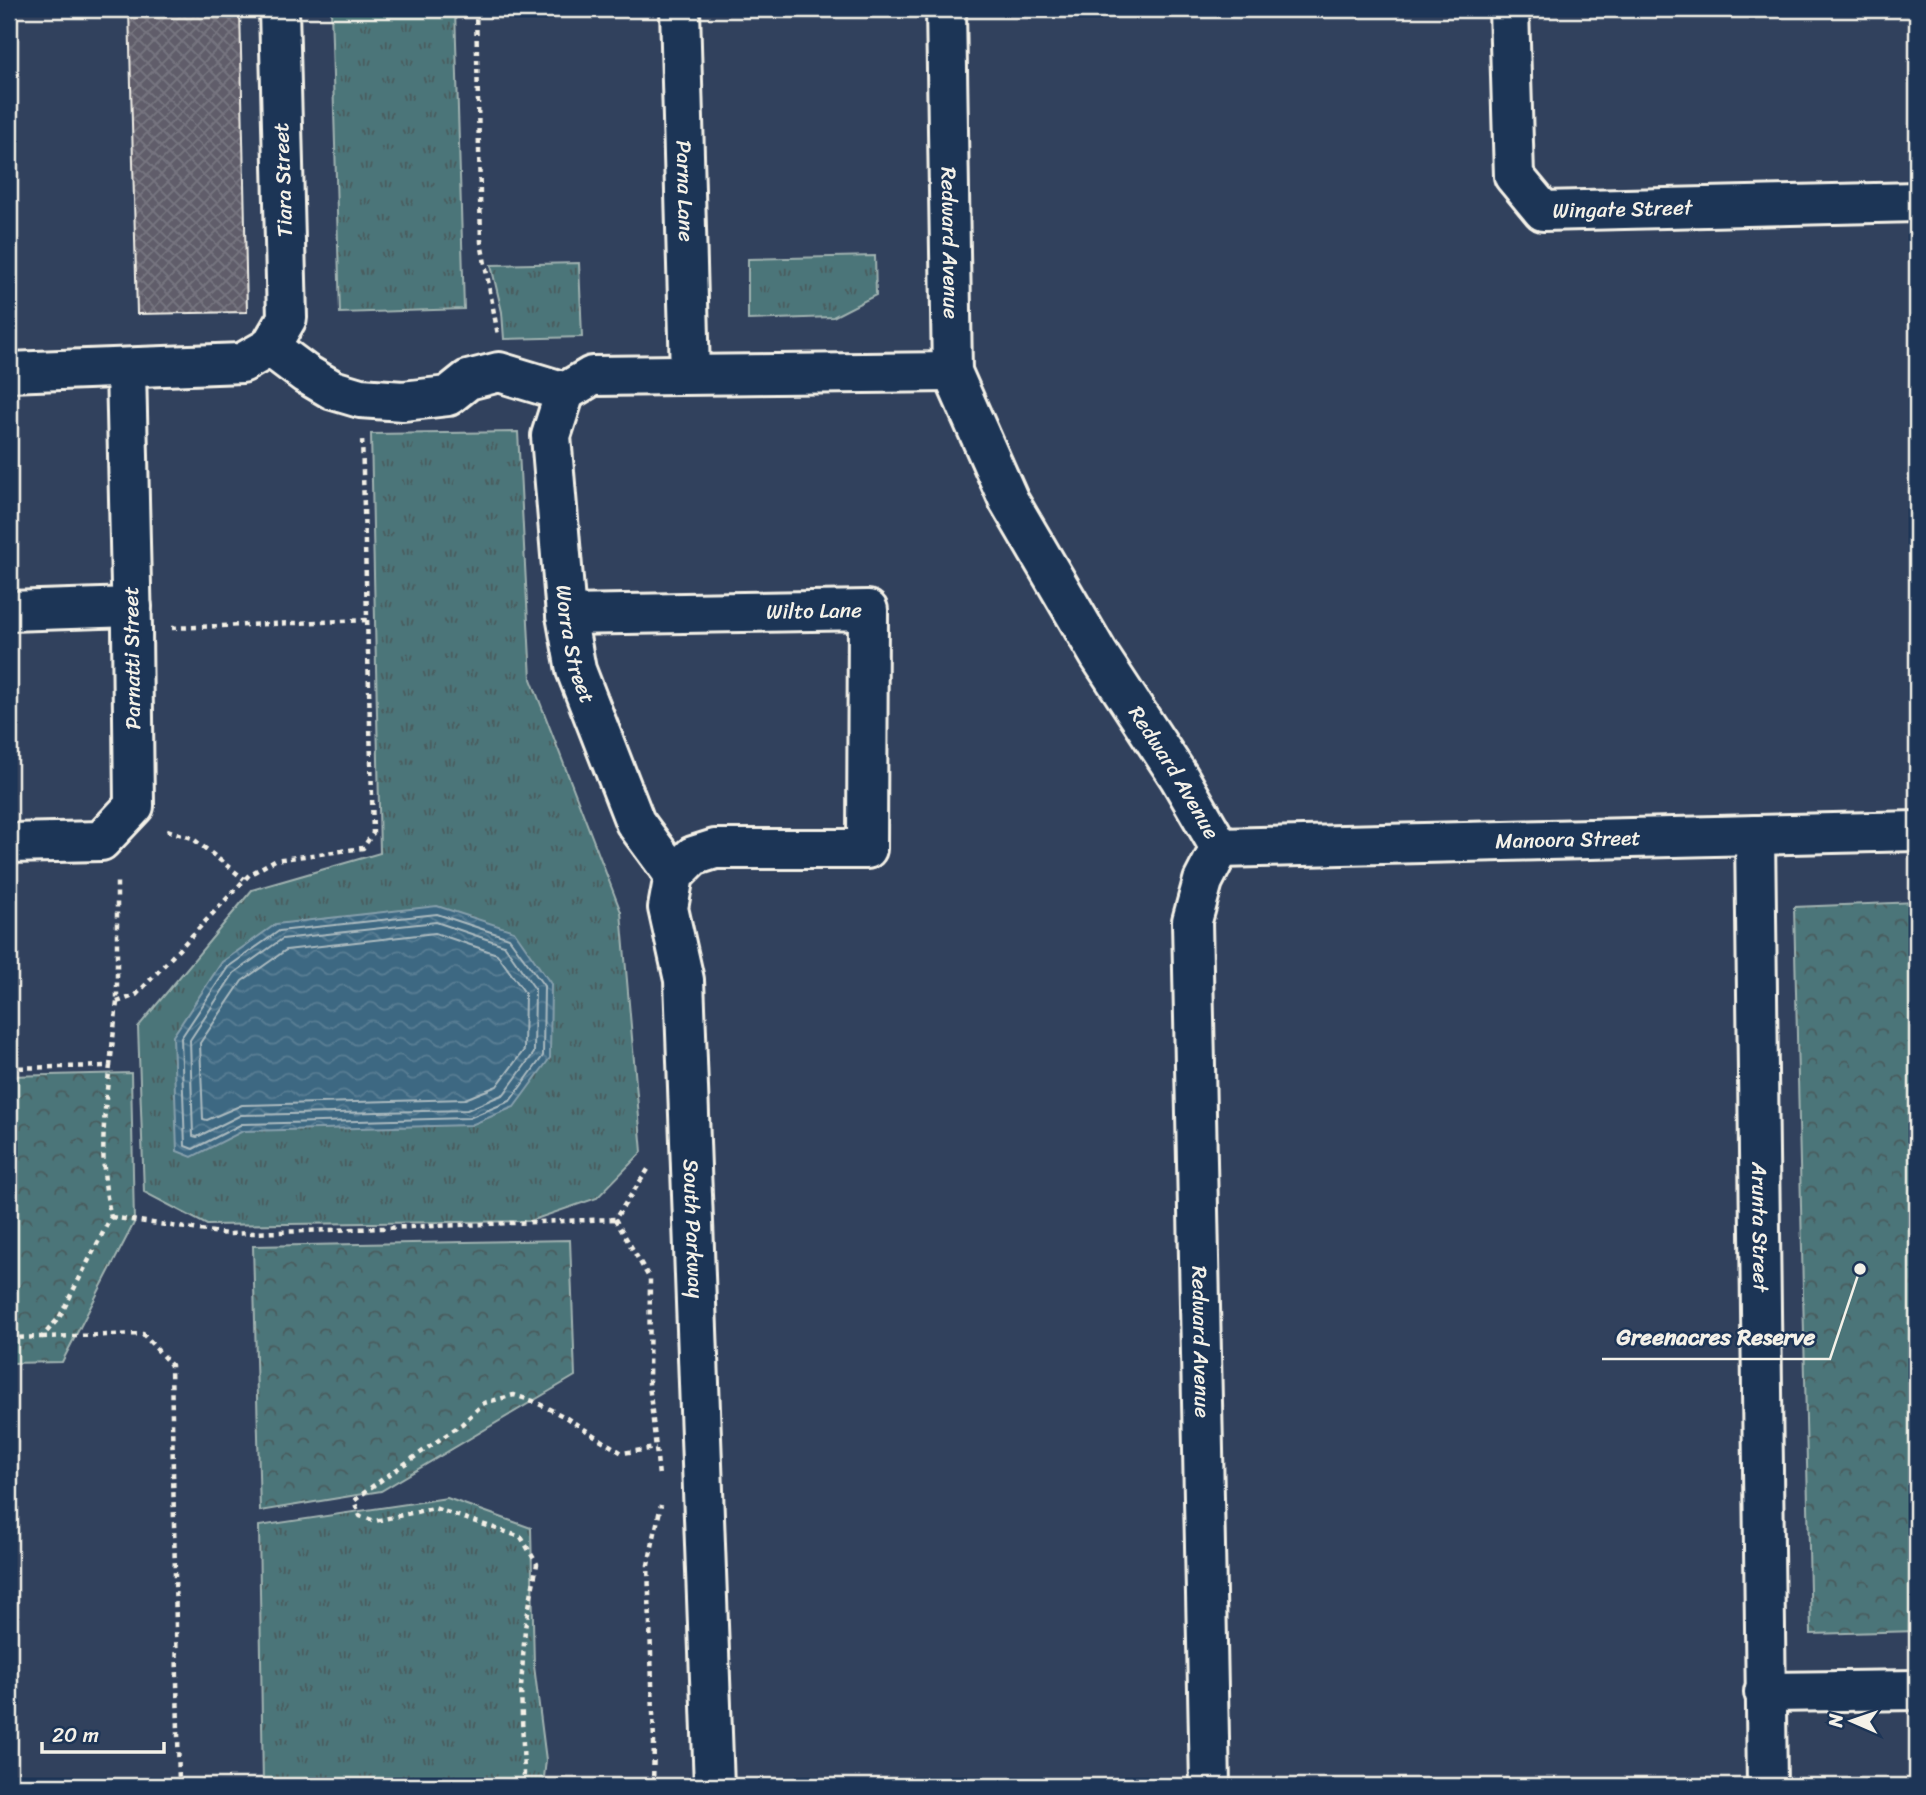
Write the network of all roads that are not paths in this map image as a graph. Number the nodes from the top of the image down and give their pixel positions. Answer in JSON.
{"nodes":[{"id":1,"x":279,"y":9,"type":"edge"},
{"id":2,"x":680,"y":9,"type":"edge"},
{"id":3,"x":946,"y":9,"type":"edge"},
{"id":4,"x":1509,"y":9,"type":"edge"},
{"id":5,"x":1917,"y":202,"type":"edge"},
{"id":6,"x":270,"y":347,"type":"junction"},
{"id":7,"x":126,"y":369,"type":"junction"},
{"id":8,"x":9,"y":372,"type":"edge"},
{"id":9,"x":952,"y":372,"type":"junction"},
{"id":10,"x":690,"y":374,"type":"junction"},
{"id":11,"x":565,"y":392,"type":"junction"},
{"id":12,"x":9,"y":611,"type":"edge"},
{"id":13,"x":566,"y":615,"type":"junction"},
{"id":14,"x":132,"y":618,"type":"junction"},
{"id":15,"x":1917,"y":831,"type":"edge"},
{"id":16,"x":1755,"y":835,"type":"junction"},
{"id":17,"x":9,"y":843,"type":"edge"},
{"id":18,"x":1220,"y":848,"type":"junction"},
{"id":19,"x":674,"y":875,"type":"junction"},
{"id":20,"x":1917,"y":1690,"type":"edge"},
{"id":21,"x":1764,"y":1692,"type":"junction"},
{"id":22,"x":715,"y":1786,"type":"edge"},
{"id":23,"x":1210,"y":1786,"type":"edge"},
{"id":24,"x":1767,"y":1786,"type":"edge"}],
"edges":[{"from":1,"to":6,"type":"street","name":"Tiara Street"},
{"from":2,"to":10,"type":"street","name":"Parna Lane"},
{"from":3,"to":9,"type":"street","name":"Redward Avenue"},
{"from":4,"to":5,"type":"street","name":"Wingate Street"},
{"from":6,"to":7,"type":"street"},
{"from":6,"to":11,"type":"street"},
{"from":7,"to":8,"type":"street"},
{"from":7,"to":14,"type":"street","name":"Parnatti Street"},
{"from":9,"to":10,"type":"street"},
{"from":9,"to":18,"type":"street","name":"Redward Avenue"},
{"from":10,"to":11,"type":"street"},
{"from":11,"to":13,"type":"street","name":"Worra Street"},
{"from":12,"to":14,"type":"street"},
{"from":13,"to":19,"type":"street","name":"Worra Street"},
{"from":13,"to":19,"type":"street","name":"Wilto Lane"},
{"from":14,"to":17,"type":"street","name":"Parnatti Street"},
{"from":15,"to":16,"type":"street","name":"Manoora Street"},
{"from":16,"to":18,"type":"street","name":"Manoora Street"},
{"from":16,"to":21,"type":"street","name":"Arunta Street"},
{"from":18,"to":23,"type":"street","name":"Redward Avenue"},
{"from":19,"to":22,"type":"street","name":"South Parkway"},
{"from":20,"to":21,"type":"street"},
{"from":21,"to":24,"type":"street","name":"Arunta Street"}]}
